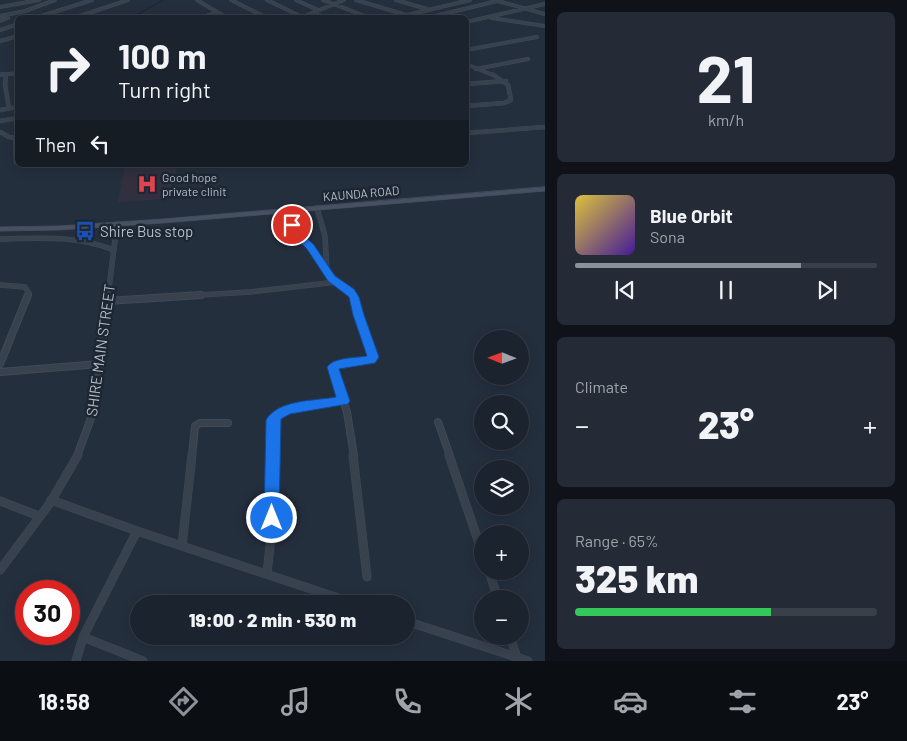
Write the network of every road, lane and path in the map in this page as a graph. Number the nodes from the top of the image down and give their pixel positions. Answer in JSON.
{"nodes":[{"id":1,"x":39,"y":0,"type":"edge"},
{"id":2,"x":55,"y":0,"type":"edge"},
{"id":3,"x":92,"y":0,"type":"edge"},
{"id":4,"x":128,"y":0,"type":"edge"},
{"id":5,"x":197,"y":0,"type":"edge"},
{"id":6,"x":231,"y":0,"type":"edge"},
{"id":7,"x":267,"y":0,"type":"edge"},
{"id":8,"x":296,"y":0,"type":"edge"},
{"id":9,"x":324,"y":0,"type":"edge"},
{"id":10,"x":344,"y":0,"type":"edge"},
{"id":11,"x":356,"y":0,"type":"edge"},
{"id":12,"x":396,"y":0,"type":"edge"},
{"id":13,"x":450,"y":0,"type":"edge"},
{"id":14,"x":470,"y":0,"type":"edge"},
{"id":15,"x":500,"y":0,"type":"edge"},
{"id":16,"x":456,"y":3,"type":"junction"},
{"id":17,"x":332,"y":4,"type":"junction"},
{"id":18,"x":544,"y":4,"type":"edge"},
{"id":19,"x":0,"y":7,"type":"edge"},
{"id":20,"x":429,"y":9,"type":"junction"},
{"id":21,"x":523,"y":9,"type":"junction"},
{"id":22,"x":318,"y":10,"type":"junction"},
{"id":23,"x":216,"y":13,"type":"junction"},
{"id":24,"x":312,"y":13,"type":"junction"},
{"id":25,"x":544,"y":14,"type":"edge"},
{"id":26,"x":44,"y":15,"type":"edge"},
{"id":27,"x":83,"y":15,"type":"edge"},
{"id":28,"x":209,"y":15,"type":"edge"},
{"id":29,"x":220,"y":15,"type":"edge"},
{"id":30,"x":260,"y":15,"type":"edge"},
{"id":31,"x":297,"y":15,"type":"edge"},
{"id":32,"x":306,"y":15,"type":"edge"},
{"id":33,"x":318,"y":15,"type":"edge"},
{"id":34,"x":362,"y":15,"type":"edge"},
{"id":35,"x":406,"y":15,"type":"joint"},
{"id":36,"x":440,"y":15,"type":"edge"},
{"id":37,"x":2,"y":16,"type":"edge"},
{"id":38,"x":488,"y":17,"type":"junction"},
{"id":39,"x":469,"y":21,"type":"edge"},
{"id":40,"x":0,"y":22,"type":"edge"},
{"id":41,"x":15,"y":25,"type":"edge"},
{"id":42,"x":544,"y":26,"type":"edge"},
{"id":43,"x":0,"y":30,"type":"edge"},
{"id":44,"x":538,"y":36,"type":"dead end"},
{"id":45,"x":15,"y":37,"type":"edge"},
{"id":46,"x":0,"y":41,"type":"edge"},
{"id":47,"x":469,"y":49,"type":"edge"},
{"id":48,"x":528,"y":59,"type":"dead end"},
{"id":49,"x":469,"y":66,"type":"edge"},
{"id":50,"x":476,"y":69,"type":"junction"},
{"id":51,"x":15,"y":74,"type":"edge"},
{"id":52,"x":0,"y":75,"type":"edge"},
{"id":53,"x":6,"y":75,"type":"junction"},
{"id":54,"x":506,"y":81,"type":"junction"},
{"id":55,"x":469,"y":84,"type":"edge"},
{"id":56,"x":469,"y":106,"type":"edge"},
{"id":57,"x":15,"y":108,"type":"edge"},
{"id":58,"x":9,"y":109,"type":"junction"},
{"id":59,"x":0,"y":110,"type":"edge"},
{"id":60,"x":15,"y":118,"type":"edge"},
{"id":61,"x":0,"y":121,"type":"edge"},
{"id":62,"x":544,"y":127,"type":"edge"},
{"id":63,"x":0,"y":132,"type":"edge"},
{"id":64,"x":469,"y":133,"type":"edge"},
{"id":65,"x":15,"y":138,"type":"edge"},
{"id":66,"x":544,"y":188,"type":"edge"},
{"id":67,"x":317,"y":208,"type":"junction"},
{"id":68,"x":272,"y":212,"type":"junction"},
{"id":69,"x":117,"y":224,"type":"junction"},
{"id":70,"x":2,"y":229,"type":"edge"},
{"id":71,"x":0,"y":239,"type":"edge"},
{"id":72,"x":114,"y":250,"type":"junction"},
{"id":73,"x":327,"y":272,"type":"junction"},
{"id":74,"x":337,"y":282,"type":"junction"},
{"id":75,"x":0,"y":285,"type":"edge"},
{"id":76,"x":107,"y":301,"type":"junction"},
{"id":77,"x":0,"y":364,"type":"edge"},
{"id":78,"x":99,"y":364,"type":"junction"},
{"id":79,"x":0,"y":372,"type":"edge"},
{"id":80,"x":344,"y":401,"type":"junction"},
{"id":81,"x":438,"y":422,"type":"dead end"},
{"id":82,"x":228,"y":423,"type":"dead end"},
{"id":83,"x":51,"y":500,"type":"junction"},
{"id":84,"x":0,"y":501,"type":"edge"},
{"id":85,"x":39,"y":516,"type":"junction"},
{"id":86,"x":474,"y":528,"type":"edge"},
{"id":87,"x":137,"y":532,"type":"junction"},
{"id":88,"x":182,"y":546,"type":"junction"},
{"id":89,"x":0,"y":570,"type":"edge"},
{"id":90,"x":267,"y":574,"type":"junction"},
{"id":91,"x":367,"y":577,"type":"dead end"},
{"id":92,"x":329,"y":595,"type":"edge"},
{"id":93,"x":415,"y":624,"type":"edge"},
{"id":94,"x":83,"y":637,"type":"junction"},
{"id":95,"x":513,"y":645,"type":"edge"},
{"id":96,"x":517,"y":658,"type":"junction"},
{"id":97,"x":76,"y":661,"type":"edge"},
{"id":98,"x":144,"y":661,"type":"edge"},
{"id":99,"x":528,"y":661,"type":"edge"}],
"edges":[{"from":1,"to":19,"type":"street"},
{"from":2,"to":37,"type":"street"},
{"from":3,"to":26,"type":"street"},
{"from":4,"to":27,"type":"street"},
{"from":5,"to":23,"type":"street"},
{"from":6,"to":30,"type":"street"},
{"from":7,"to":31,"type":"street"},
{"from":8,"to":22,"type":"street"},
{"from":9,"to":17,"type":"street"},
{"from":10,"to":17,"type":"street"},
{"from":11,"to":35,"type":"street"},
{"from":12,"to":20,"type":"street"},
{"from":13,"to":16,"type":"street"},
{"from":14,"to":16,"type":"street"},
{"from":15,"to":21,"type":"street"},
{"from":15,"to":36,"type":"street"},
{"from":16,"to":20,"type":"street"},
{"from":17,"to":22,"type":"street"},
{"from":17,"to":34,"type":"street"},
{"from":18,"to":21,"type":"street"},
{"from":20,"to":35,"type":"street"},
{"from":21,"to":25,"type":"street"},
{"from":21,"to":38,"type":"street"},
{"from":22,"to":24,"type":"street"},
{"from":23,"to":28,"type":"street"},
{"from":23,"to":29,"type":"street"},
{"from":24,"to":32,"type":"street"},
{"from":24,"to":33,"type":"street"},
{"from":37,"to":40,"type":"street"},
{"from":38,"to":39,"type":"street"},
{"from":38,"to":42,"type":"street"},
{"from":41,"to":43,"type":"street"},
{"from":44,"to":47,"type":"street"},
{"from":45,"to":46,"type":"street"},
{"from":48,"to":50,"type":"street"},
{"from":49,"to":50,"type":"street"},
{"from":50,"to":54,"type":"street"},
{"from":51,"to":53,"type":"street"},
{"from":52,"to":53,"type":"street"},
{"from":53,"to":58,"type":"street"},
{"from":54,"to":55,"type":"street"},
{"from":54,"to":56,"type":"street"},
{"from":57,"to":58,"type":"street"},
{"from":58,"to":59,"type":"street"},
{"from":60,"to":61,"type":"street"},
{"from":62,"to":64,"type":"street"},
{"from":63,"to":65,"type":"street"},
{"from":66,"to":67,"type":"main road","name":"KAUNDA ROAD"},
{"from":67,"to":68,"type":"main road","name":"KAUNDA ROAD"},
{"from":67,"to":73,"type":"street"},
{"from":68,"to":69,"type":"main road","name":"KAUNDA ROAD"},
{"from":68,"to":73,"type":"street"},
{"from":69,"to":70,"type":"main road","name":"KAUNDA ROAD"},
{"from":69,"to":72,"type":"street","name":"SHIRE MAIN STREET"},
{"from":70,"to":71,"type":"street"},
{"from":71,"to":72,"type":"street"},
{"from":72,"to":76,"type":"street","name":"SHIRE MAIN STREET"},
{"from":73,"to":74,"type":"street"},
{"from":74,"to":76,"type":"street"},
{"from":74,"to":80,"type":"street"},
{"from":75,"to":77,"type":"street"},
{"from":76,"to":78,"type":"street","name":"SHIRE MAIN STREET"},
{"from":78,"to":79,"type":"street"},
{"from":78,"to":83,"type":"street","name":"SHIRE MAIN STREET"},
{"from":80,"to":90,"type":"street"},
{"from":80,"to":91,"type":"street"},
{"from":81,"to":86,"type":"street"},
{"from":82,"to":88,"type":"street"},
{"from":83,"to":85,"type":"street","name":"SHIRE MAIN STREET"},
{"from":83,"to":87,"type":"street"},
{"from":84,"to":85,"type":"street"},
{"from":85,"to":89,"type":"street","name":"SHIRE MAIN STREET"},
{"from":87,"to":88,"type":"street"},
{"from":87,"to":94,"type":"street"},
{"from":88,"to":90,"type":"street"},
{"from":90,"to":92,"type":"street"},
{"from":93,"to":96,"type":"street"},
{"from":94,"to":97,"type":"street"},
{"from":94,"to":98,"type":"street"},
{"from":95,"to":96,"type":"street"},
{"from":96,"to":99,"type":"street"}]}
